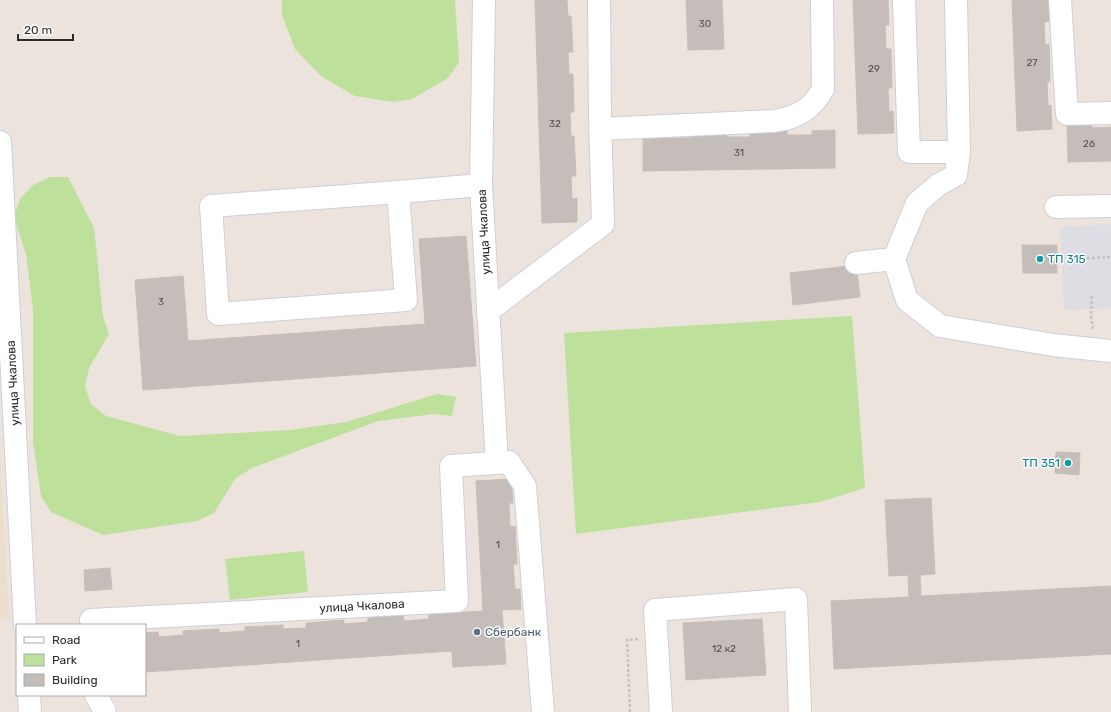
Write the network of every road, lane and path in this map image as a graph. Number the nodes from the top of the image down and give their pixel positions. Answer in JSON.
{"nodes":[{"id":1,"x":484,"y":0,"type":"edge"},
{"id":2,"x":599,"y":0,"type":"edge"},
{"id":3,"x":822,"y":0,"type":"edge"},
{"id":4,"x":904,"y":0,"type":"edge"},
{"id":5,"x":956,"y":0,"type":"edge"},
{"id":6,"x":1060,"y":0,"type":"edge"},
{"id":7,"x":1111,"y":113,"type":"edge"},
{"id":8,"x":600,"y":128,"type":"junction"},
{"id":9,"x":0,"y":142,"type":"edge"},
{"id":10,"x":959,"y":152,"type":"junction"},
{"id":11,"x":482,"y":185,"type":"junction"},
{"id":12,"x":398,"y":192,"type":"junction"},
{"id":13,"x":1111,"y":206,"type":"edge"},
{"id":14,"x":1056,"y":207,"type":"dead end"},
{"id":15,"x":1111,"y":257,"type":"edge"},
{"id":16,"x":1087,"y":258,"type":"dead end"},
{"id":17,"x":894,"y":259,"type":"junction"},
{"id":18,"x":856,"y":263,"type":"dead end"},
{"id":19,"x":1092,"y":296,"type":"dead end"},
{"id":20,"x":488,"y":311,"type":"junction"},
{"id":21,"x":1093,"y":330,"type":"dead end"},
{"id":22,"x":1111,"y":351,"type":"edge"},
{"id":23,"x":497,"y":463,"type":"junction"},
{"id":24,"x":25,"y":624,"type":"edge"},
{"id":25,"x":92,"y":624,"type":"edge"},
{"id":26,"x":627,"y":640,"type":"dead end"},
{"id":27,"x":29,"y":696,"type":"edge"},
{"id":28,"x":97,"y":696,"type":"edge"},
{"id":29,"x":30,"y":712,"type":"edge"},
{"id":30,"x":105,"y":712,"type":"edge"},
{"id":31,"x":542,"y":712,"type":"edge"},
{"id":32,"x":630,"y":712,"type":"edge"},
{"id":33,"x":661,"y":712,"type":"edge"},
{"id":34,"x":800,"y":712,"type":"edge"}],
"edges":[{"from":1,"to":11,"type":"street","name":"улица Чкалова"},
{"from":2,"to":8,"type":"street"},
{"from":3,"to":8,"type":"street"},
{"from":4,"to":10,"type":"street"},
{"from":5,"to":10,"type":"street"},
{"from":6,"to":7,"type":"street"},
{"from":8,"to":20,"type":"street"},
{"from":9,"to":24,"type":"street","name":"улица Чкалова"},
{"from":10,"to":17,"type":"street"},
{"from":11,"to":12,"type":"street"},
{"from":11,"to":20,"type":"street","name":"улица Чкалова"},
{"from":12,"to":12,"type":"street"},
{"from":13,"to":14,"type":"street"},
{"from":15,"to":16,"type":"path"},
{"from":17,"to":18,"type":"street"},
{"from":17,"to":22,"type":"street"},
{"from":19,"to":21,"type":"path"},
{"from":20,"to":23,"type":"street","name":"улица Чкалова"},
{"from":23,"to":25,"type":"street","name":"улица Чкалова"},
{"from":23,"to":31,"type":"street","name":"улица Чкалова"},
{"from":26,"to":32,"type":"path"},
{"from":27,"to":29,"type":"street"},
{"from":28,"to":30,"type":"street"},
{"from":33,"to":34,"type":"street"}]}
